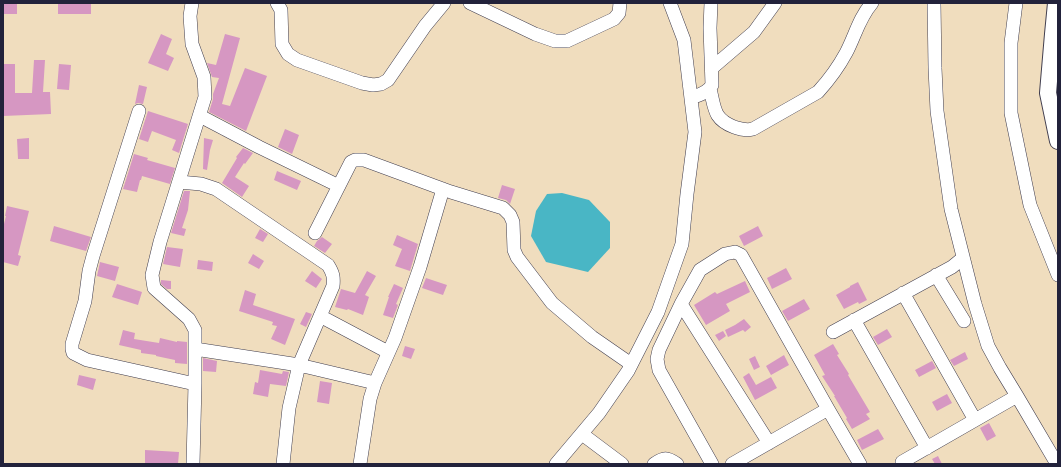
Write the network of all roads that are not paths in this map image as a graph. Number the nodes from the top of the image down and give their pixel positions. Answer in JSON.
{"nodes":[{"id":1,"x":192,"y":3,"type":"edge"},
{"id":2,"x":277,"y":3,"type":"edge"},
{"id":3,"x":444,"y":3,"type":"edge"},
{"id":4,"x":470,"y":3,"type":"edge"},
{"id":5,"x":620,"y":3,"type":"edge"},
{"id":6,"x":670,"y":3,"type":"edge"},
{"id":7,"x":711,"y":3,"type":"edge"},
{"id":8,"x":775,"y":3,"type":"edge"},
{"id":9,"x":872,"y":3,"type":"edge"},
{"id":10,"x":934,"y":3,"type":"edge"},
{"id":11,"x":1016,"y":3,"type":"edge"},
{"id":12,"x":1056,"y":3,"type":"edge"},
{"id":13,"x":712,"y":68,"type":"junction"},
{"id":14,"x":710,"y":89,"type":"junction"},
{"id":15,"x":691,"y":98,"type":"junction"},
{"id":16,"x":140,"y":111,"type":"dead end"},
{"id":17,"x":200,"y":116,"type":"junction"},
{"id":18,"x":1058,"y":141,"type":"edge"},
{"id":19,"x":179,"y":182,"type":"junction"},
{"id":20,"x":339,"y":186,"type":"junction"},
{"id":21,"x":444,"y":189,"type":"junction"},
{"id":22,"x":315,"y":233,"type":"dead end"},
{"id":23,"x":963,"y":258,"type":"junction"},
{"id":24,"x":936,"y":275,"type":"junction"},
{"id":25,"x":1058,"y":275,"type":"edge"},
{"id":26,"x":903,"y":293,"type":"junction"},
{"id":27,"x":681,"y":304,"type":"junction"},
{"id":28,"x":320,"y":316,"type":"junction"},
{"id":29,"x":854,"y":320,"type":"junction"},
{"id":30,"x":964,"y":321,"type":"dead end"},
{"id":31,"x":833,"y":332,"type":"dead end"},
{"id":32,"x":195,"y":349,"type":"junction"},
{"id":33,"x":388,"y":352,"type":"junction"},
{"id":34,"x":631,"y":364,"type":"junction"},
{"id":35,"x":299,"y":365,"type":"junction"},
{"id":36,"x":375,"y":383,"type":"junction"},
{"id":37,"x":195,"y":384,"type":"junction"},
{"id":38,"x":1017,"y":396,"type":"junction"},
{"id":39,"x":828,"y":409,"type":"junction"},
{"id":40,"x":975,"y":420,"type":"junction"},
{"id":41,"x":582,"y":434,"type":"junction"},
{"id":42,"x":769,"y":443,"type":"junction"},
{"id":43,"x":927,"y":448,"type":"junction"},
{"id":44,"x":854,"y":462,"type":"edge"},
{"id":45,"x":902,"y":462,"type":"dead end"},
{"id":46,"x":193,"y":464,"type":"edge"},
{"id":47,"x":283,"y":464,"type":"edge"},
{"id":48,"x":360,"y":464,"type":"edge"},
{"id":49,"x":556,"y":464,"type":"edge"},
{"id":50,"x":622,"y":464,"type":"edge"},
{"id":51,"x":654,"y":464,"type":"edge"},
{"id":52,"x":677,"y":464,"type":"edge"},
{"id":53,"x":712,"y":464,"type":"edge"},
{"id":54,"x":732,"y":464,"type":"edge"},
{"id":55,"x":1057,"y":464,"type":"edge"}],
"edges":[{"from":1,"to":17,"type":"street"},
{"from":2,"to":3,"type":"street"},
{"from":4,"to":5,"type":"street"},
{"from":6,"to":15,"type":"street"},
{"from":7,"to":13,"type":"street"},
{"from":8,"to":13,"type":"street"},
{"from":9,"to":14,"type":"street"},
{"from":10,"to":23,"type":"street"},
{"from":11,"to":25,"type":"street"},
{"from":12,"to":18,"type":"main road"},
{"from":13,"to":14,"type":"street"},
{"from":14,"to":15,"type":"street"},
{"from":15,"to":34,"type":"street"},
{"from":16,"to":37,"type":"street"},
{"from":17,"to":19,"type":"street"},
{"from":17,"to":20,"type":"street"},
{"from":19,"to":28,"type":"street"},
{"from":19,"to":32,"type":"street"},
{"from":20,"to":21,"type":"street"},
{"from":20,"to":22,"type":"street"},
{"from":21,"to":33,"type":"street"},
{"from":21,"to":34,"type":"street"},
{"from":23,"to":24,"type":"street"},
{"from":23,"to":38,"type":"street"},
{"from":24,"to":26,"type":"street"},
{"from":24,"to":30,"type":"street"},
{"from":26,"to":29,"type":"street"},
{"from":26,"to":40,"type":"street"},
{"from":27,"to":39,"type":"street"},
{"from":27,"to":42,"type":"street"},
{"from":27,"to":53,"type":"street"},
{"from":28,"to":33,"type":"street"},
{"from":28,"to":35,"type":"street"},
{"from":29,"to":31,"type":"street"},
{"from":29,"to":43,"type":"street"},
{"from":32,"to":35,"type":"street"},
{"from":32,"to":37,"type":"street"},
{"from":33,"to":36,"type":"street"},
{"from":34,"to":41,"type":"street"},
{"from":35,"to":36,"type":"street"},
{"from":35,"to":47,"type":"street"},
{"from":36,"to":48,"type":"street"},
{"from":37,"to":46,"type":"street"},
{"from":38,"to":40,"type":"street"},
{"from":38,"to":55,"type":"street"},
{"from":39,"to":42,"type":"street"},
{"from":39,"to":44,"type":"street"},
{"from":40,"to":43,"type":"street"},
{"from":41,"to":49,"type":"street"},
{"from":41,"to":50,"type":"street"},
{"from":42,"to":54,"type":"street"},
{"from":43,"to":45,"type":"street"},
{"from":51,"to":52,"type":"street"}]}
